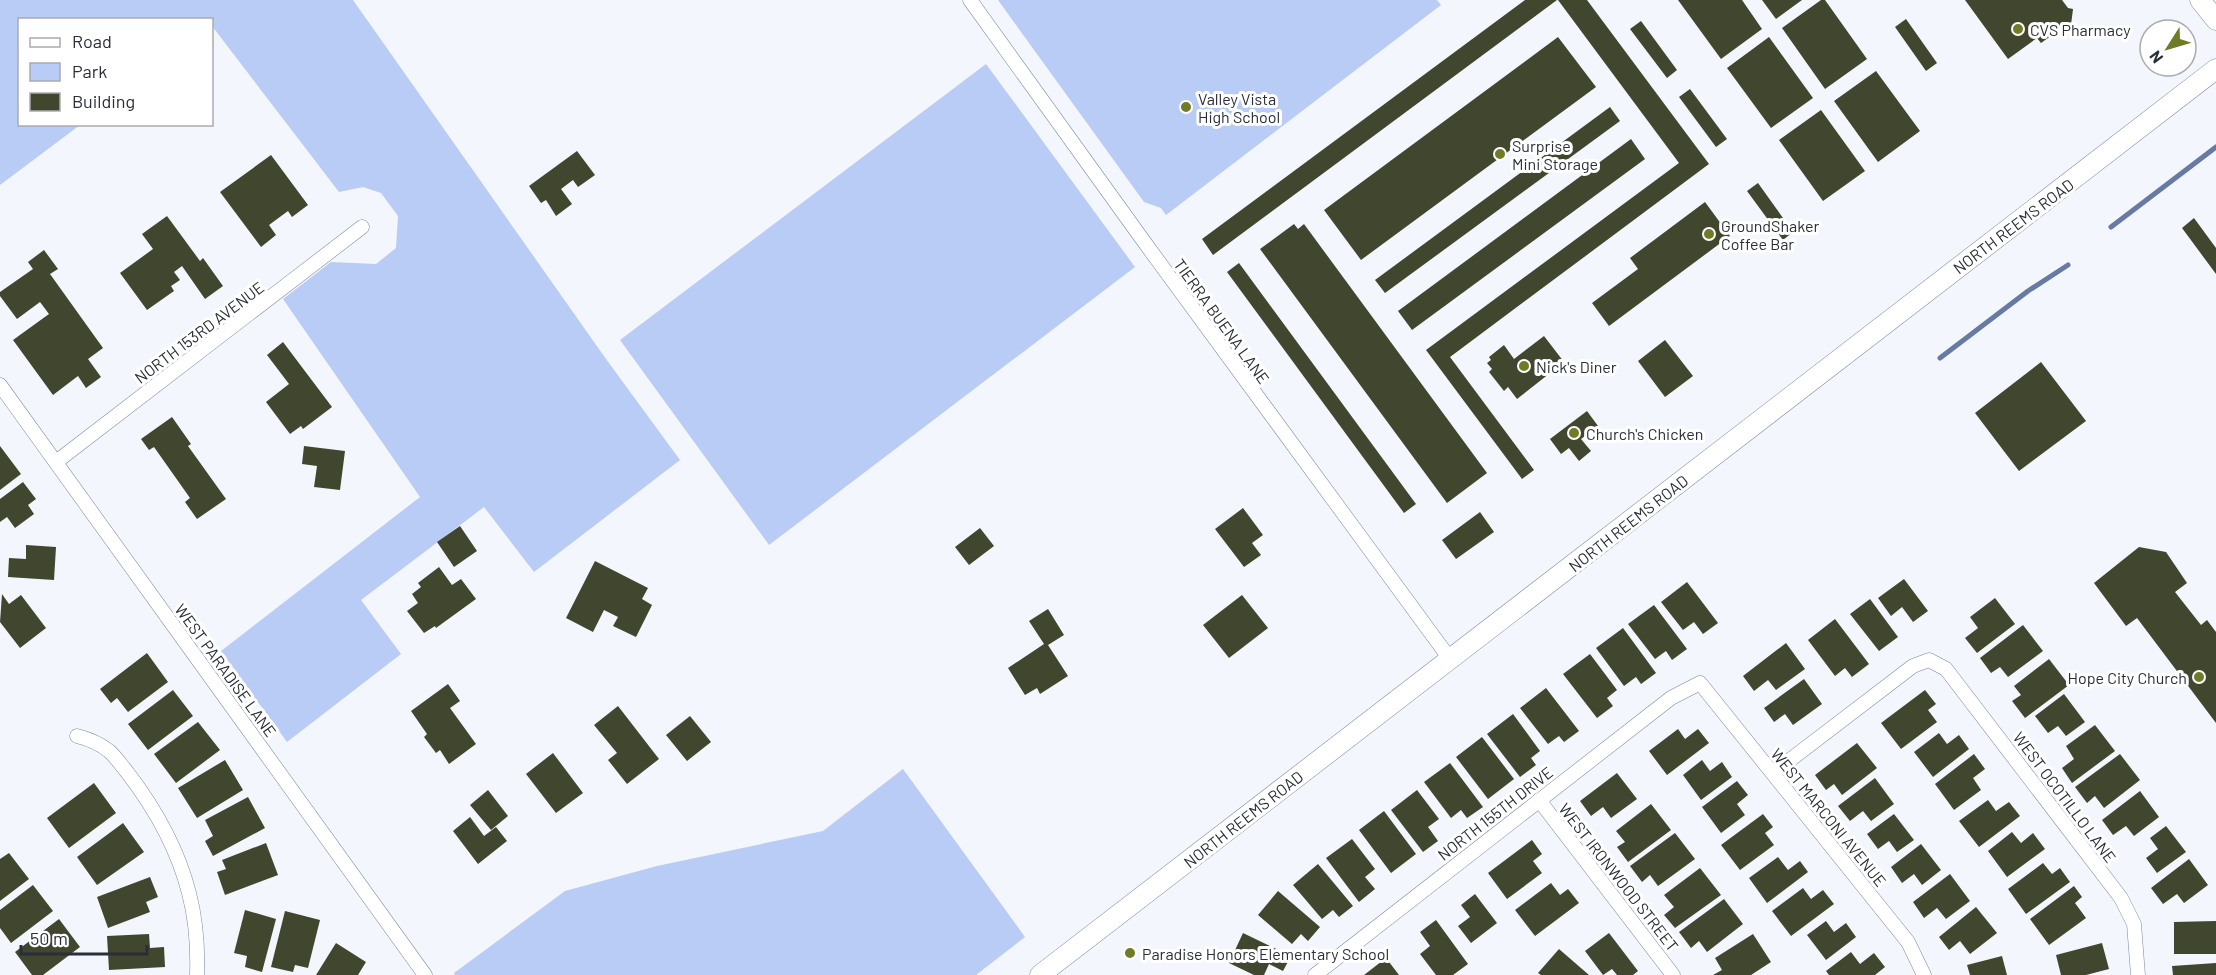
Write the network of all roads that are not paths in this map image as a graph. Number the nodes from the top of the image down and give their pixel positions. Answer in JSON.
{"nodes":[{"id":1,"x":970,"y":0,"type":"edge"},
{"id":2,"x":2200,"y":0,"type":"edge"},
{"id":3,"x":2216,"y":20,"type":"edge"},
{"id":4,"x":2216,"y":69,"type":"edge"},
{"id":5,"x":362,"y":227,"type":"dead end"},
{"id":6,"x":0,"y":385,"type":"edge"},
{"id":7,"x":56,"y":462,"type":"junction"},
{"id":8,"x":1450,"y":659,"type":"junction"},
{"id":9,"x":1701,"y":683,"type":"joint"},
{"id":10,"x":77,"y":736,"type":"dead end"},
{"id":11,"x":1773,"y":774,"type":"junction"},
{"id":12,"x":1539,"y":800,"type":"junction"},
{"id":13,"x":197,"y":975,"type":"edge"},
{"id":14,"x":425,"y":975,"type":"edge"},
{"id":15,"x":1040,"y":975,"type":"edge"},
{"id":16,"x":1315,"y":975,"type":"edge"},
{"id":17,"x":1673,"y":975,"type":"edge"},
{"id":18,"x":1924,"y":975,"type":"edge"},
{"id":19,"x":2138,"y":975,"type":"edge"}],
"edges":[{"from":1,"to":8,"type":"street","name":"TIERRA BUENA LANE"},
{"from":2,"to":3,"type":"main road"},
{"from":4,"to":8,"type":"main road","name":"NORTH REEMS ROAD"},
{"from":5,"to":7,"type":"street","name":"NORTH 153RD AVENUE"},
{"from":6,"to":7,"type":"street","name":"WEST PARADISE LANE"},
{"from":7,"to":14,"type":"street","name":"WEST PARADISE LANE"},
{"from":8,"to":15,"type":"main road","name":"NORTH REEMS ROAD"},
{"from":9,"to":11,"type":"street","name":"WEST MARCONI AVENUE"},
{"from":9,"to":12,"type":"street","name":"NORTH 155TH DRIVE"},
{"from":10,"to":13,"type":"street"},
{"from":11,"to":18,"type":"street","name":"WEST MARCONI AVENUE"},
{"from":11,"to":19,"type":"street","name":"WEST OCOTILLO LANE"},
{"from":12,"to":16,"type":"street","name":"NORTH 155TH DRIVE"},
{"from":12,"to":17,"type":"street","name":"WEST IRONWOOD STREET"}]}
